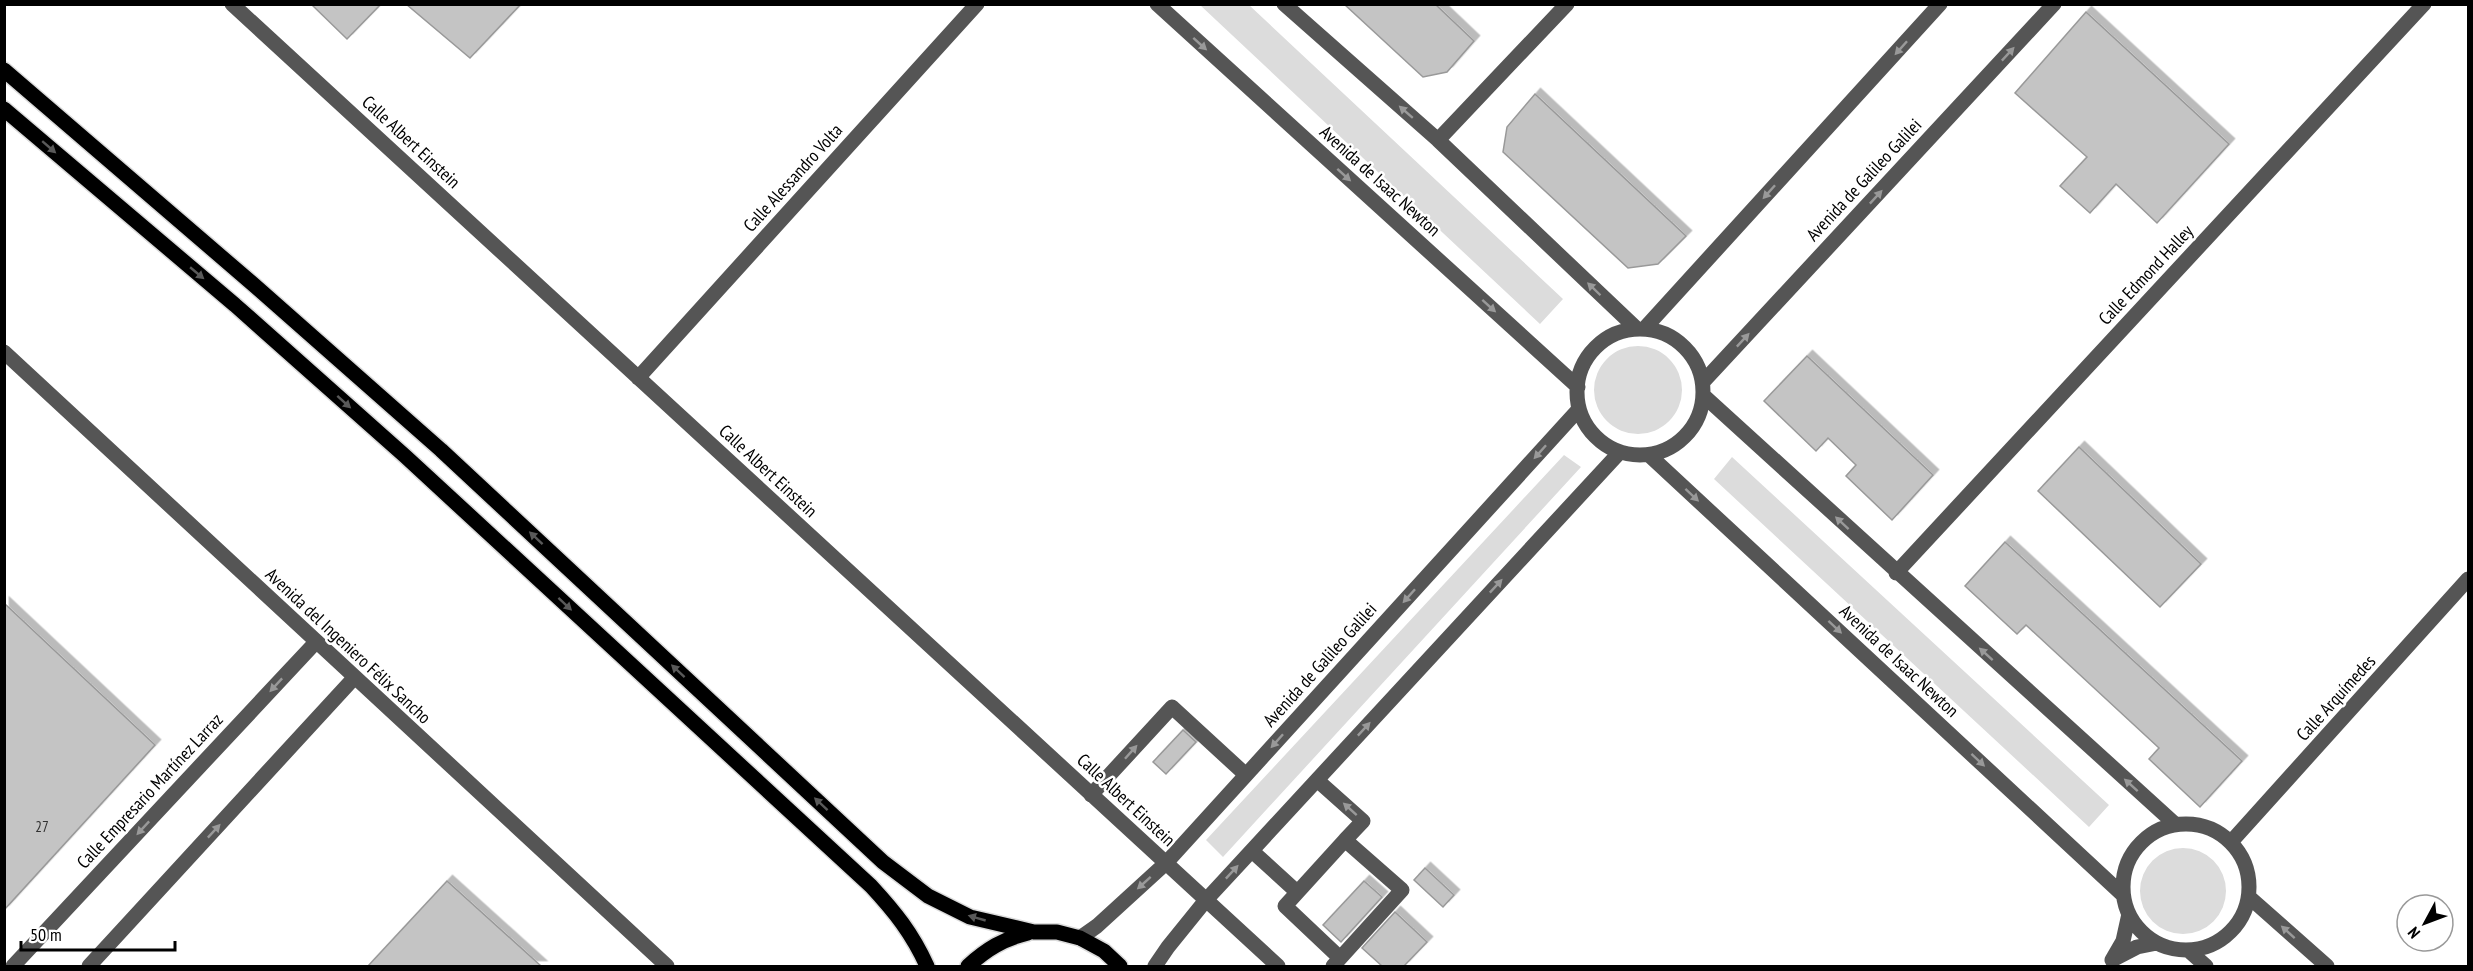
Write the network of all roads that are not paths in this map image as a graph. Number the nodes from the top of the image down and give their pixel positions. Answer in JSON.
{"nodes":[{"id":1,"x":232,"y":4,"type":"edge"},
{"id":2,"x":977,"y":4,"type":"edge"},
{"id":3,"x":1156,"y":4,"type":"edge"},
{"id":4,"x":1284,"y":4,"type":"edge"},
{"id":5,"x":1567,"y":4,"type":"edge"},
{"id":6,"x":1940,"y":4,"type":"edge"},
{"id":7,"x":2054,"y":4,"type":"edge"},
{"id":8,"x":2424,"y":4,"type":"edge"},
{"id":9,"x":4,"y":70,"type":"edge"},
{"id":10,"x":4,"y":109,"type":"edge"},
{"id":11,"x":1438,"y":140,"type":"junction"},
{"id":12,"x":1640,"y":329,"type":"junction"},
{"id":13,"x":4,"y":352,"type":"edge"},
{"id":14,"x":638,"y":378,"type":"junction"},
{"id":15,"x":1578,"y":387,"type":"junction"},
{"id":16,"x":1703,"y":389,"type":"junction"},
{"id":17,"x":1579,"y":409,"type":"junction"},
{"id":18,"x":1620,"y":452,"type":"junction"},
{"id":19,"x":1649,"y":455,"type":"junction"},
{"id":20,"x":1896,"y":573,"type":"junction"},
{"id":21,"x":2469,"y":579,"type":"edge"},
{"id":22,"x":316,"y":642,"type":"junction"},
{"id":23,"x":354,"y":678,"type":"junction"},
{"id":24,"x":1246,"y":775,"type":"junction"},
{"id":25,"x":1317,"y":780,"type":"junction"},
{"id":26,"x":1092,"y":795,"type":"junction"},
{"id":27,"x":2175,"y":824,"type":"junction"},
{"id":28,"x":1345,"y":840,"type":"junction"},
{"id":29,"x":2232,"y":842,"type":"junction"},
{"id":30,"x":1252,"y":850,"type":"junction"},
{"id":31,"x":1166,"y":863,"type":"junction"},
{"id":32,"x":1297,"y":892,"type":"junction"},
{"id":33,"x":2123,"y":895,"type":"junction"},
{"id":34,"x":2249,"y":897,"type":"junction"},
{"id":35,"x":1206,"y":900,"type":"junction"},
{"id":36,"x":2129,"y":914,"type":"junction"},
{"id":37,"x":1034,"y":932,"type":"junction"},
{"id":38,"x":1080,"y":938,"type":"junction"},
{"id":39,"x":2157,"y":943,"type":"junction"},
{"id":40,"x":2188,"y":950,"type":"junction"},
{"id":41,"x":1337,"y":962,"type":"edge"},
{"id":42,"x":2108,"y":963,"type":"edge"},
{"id":43,"x":13,"y":966,"type":"edge"},
{"id":44,"x":89,"y":966,"type":"edge"},
{"id":45,"x":667,"y":966,"type":"edge"},
{"id":46,"x":927,"y":966,"type":"edge"},
{"id":47,"x":968,"y":966,"type":"edge"},
{"id":48,"x":1120,"y":966,"type":"edge"},
{"id":49,"x":1155,"y":966,"type":"edge"},
{"id":50,"x":1278,"y":966,"type":"edge"},
{"id":51,"x":2206,"y":966,"type":"edge"},
{"id":52,"x":2327,"y":966,"type":"edge"}],
"edges":[{"from":1,"to":14,"type":"street","name":"Calle Albert Einstein"},
{"from":2,"to":14,"type":"street","name":"Calle Alessandro Volta"},
{"from":3,"to":15,"type":"street","name":"Avenida de Isaac Newton","one_way":true},
{"from":11,"to":4,"type":"street","one_way":true},
{"from":5,"to":11,"type":"street"},
{"from":6,"to":12,"type":"street","one_way":true},
{"from":16,"to":7,"type":"street","name":"Avenida de Galileo Galilei","one_way":true},
{"from":8,"to":20,"type":"street","name":"Calle Edmond Halley"},
{"from":37,"to":9,"type":"main road","one_way":true},
{"from":10,"to":46,"type":"main road","one_way":true},
{"from":12,"to":11,"type":"street","one_way":true},
{"from":12,"to":15,"type":"street"},
{"from":12,"to":16,"type":"street"},
{"from":13,"to":22,"type":"street","name":"Avenida del Ingeniero Félix Sancho"},
{"from":14,"to":26,"type":"street","name":"Calle Albert Einstein"},
{"from":15,"to":17,"type":"street"},
{"from":16,"to":19,"type":"street"},
{"from":20,"to":16,"type":"street","one_way":true},
{"from":17,"to":18,"type":"street"},
{"from":17,"to":24,"type":"street","name":"Avenida de Galileo Galilei","one_way":true},
{"from":18,"to":19,"type":"street"},
{"from":25,"to":18,"type":"street","one_way":true},
{"from":19,"to":33,"type":"street","name":"Avenida de Isaac Newton","one_way":true},
{"from":27,"to":20,"type":"street","one_way":true},
{"from":21,"to":29,"type":"street","name":"Calle Arquímedes"},
{"from":22,"to":23,"type":"street","name":"Avenida del Ingeniero Félix Sancho"},
{"from":22,"to":43,"type":"street","name":"Calle Empresario Martínez Larraz","one_way":true},
{"from":44,"to":23,"type":"street","one_way":true},
{"from":23,"to":45,"type":"street","name":"Avenida del Ingeniero Félix Sancho"},
{"from":26,"to":24,"type":"street","one_way":true},
{"from":24,"to":31,"type":"street","name":"Avenida de Galileo Galilei"},
{"from":28,"to":25,"type":"street","one_way":true},
{"from":25,"to":30,"type":"street"},
{"from":26,"to":31,"type":"street","name":"Calle Albert Einstein"},
{"from":27,"to":29,"type":"street"},
{"from":27,"to":33,"type":"street"},
{"from":28,"to":32,"type":"street"},
{"from":28,"to":41,"type":"street"},
{"from":29,"to":34,"type":"street"},
{"from":30,"to":32,"type":"street"},
{"from":35,"to":30,"type":"street","one_way":true},
{"from":31,"to":35,"type":"street","name":"Calle Albert Einstein"},
{"from":31,"to":38,"type":"street","name":"Avenida de Galileo Galilei","one_way":true},
{"from":32,"to":41,"type":"street"},
{"from":33,"to":36,"type":"street"},
{"from":34,"to":40,"type":"street"},
{"from":52,"to":34,"type":"street","one_way":true},
{"from":35,"to":49,"type":"street"},
{"from":35,"to":50,"type":"street","name":"Calle Albert Einstein"},
{"from":36,"to":39,"type":"street"},
{"from":36,"to":42,"type":"street"},
{"from":37,"to":38,"type":"main road"},
{"from":37,"to":47,"type":"main road"},
{"from":38,"to":48,"type":"main road"},
{"from":39,"to":40,"type":"street"},
{"from":39,"to":42,"type":"street"},
{"from":40,"to":51,"type":"street"}]}
